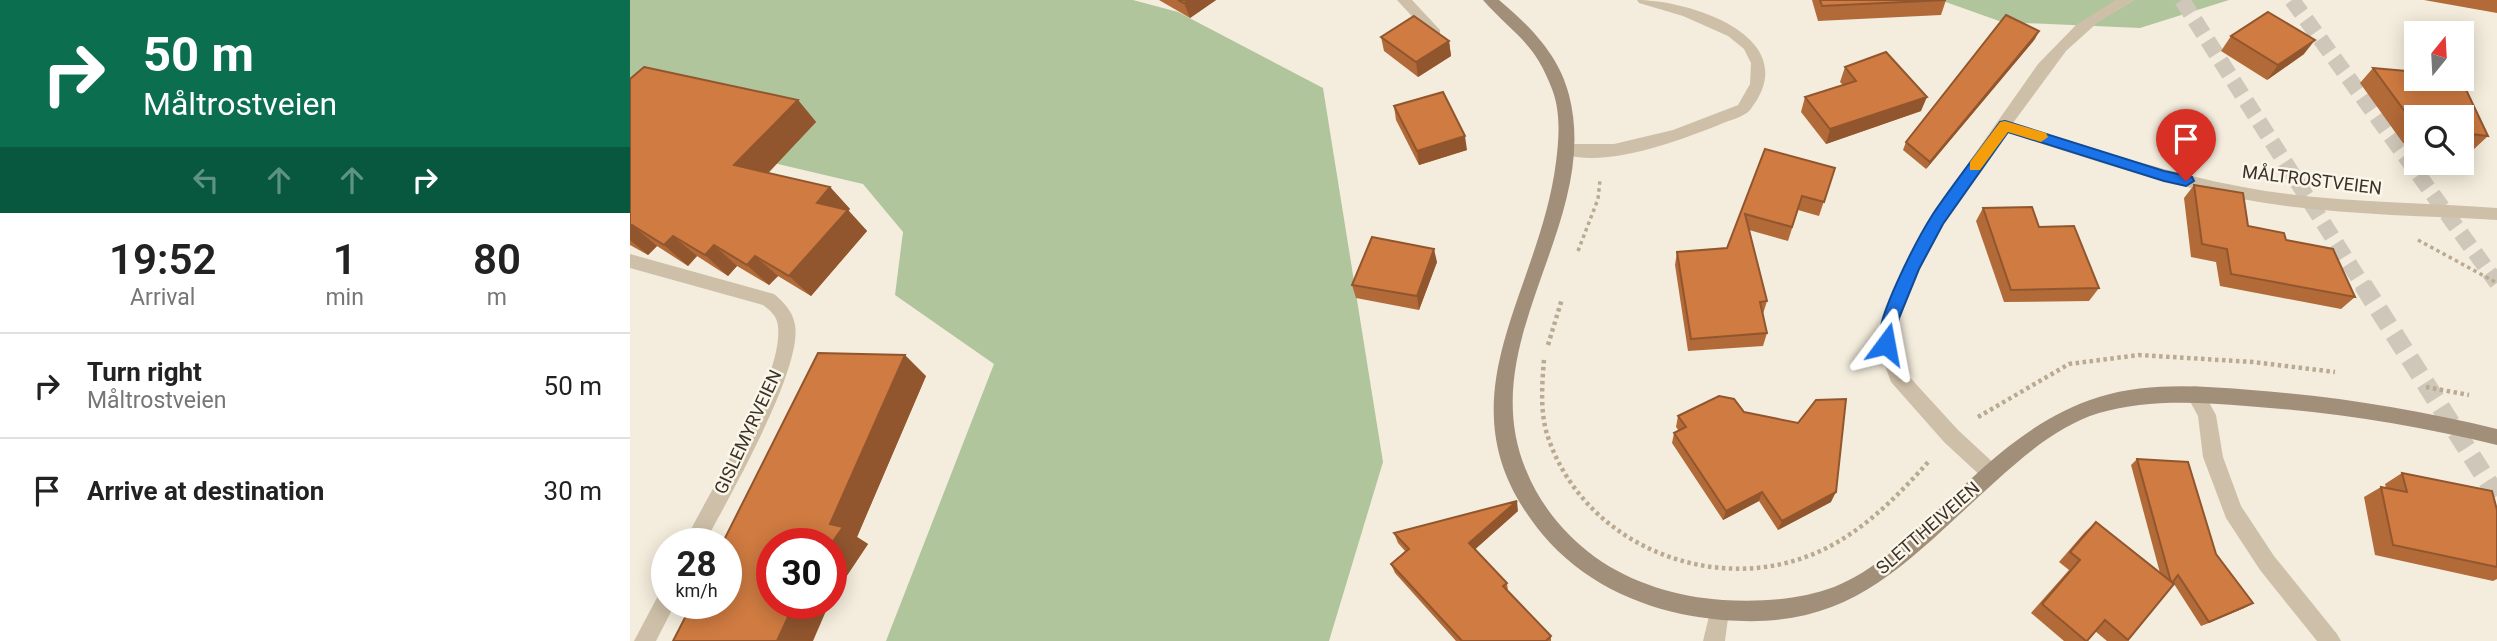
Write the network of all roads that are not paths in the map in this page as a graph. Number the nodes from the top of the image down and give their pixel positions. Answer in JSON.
{"nodes":[{"id":1,"x":1404,"y":0,"type":"edge"},
{"id":2,"x":1490,"y":0,"type":"edge"},
{"id":3,"x":1644,"y":0,"type":"edge"},
{"id":4,"x":2128,"y":0,"type":"edge"},
{"id":5,"x":1435,"y":33,"type":"edge"},
{"id":6,"x":2005,"y":126,"type":"junction"},
{"id":7,"x":1567,"y":150,"type":"junction"},
{"id":8,"x":2497,"y":214,"type":"edge"},
{"id":9,"x":630,"y":261,"type":"edge"},
{"id":10,"x":2196,"y":394,"type":"junction"},
{"id":11,"x":2497,"y":437,"type":"edge"},
{"id":12,"x":1991,"y":473,"type":"junction"},
{"id":13,"x":702,"y":528,"type":"edge"},
{"id":14,"x":1719,"y":611,"type":"junction"},
{"id":15,"x":657,"y":619,"type":"edge"},
{"id":16,"x":645,"y":641,"type":"edge"},
{"id":17,"x":1714,"y":641,"type":"edge"},
{"id":18,"x":2330,"y":641,"type":"edge"}],
"edges":[{"from":1,"to":5,"type":"street"},
{"from":2,"to":7,"type":"street","name":"SLETTHEIVEIEN"},
{"from":3,"to":7,"type":"street"},
{"from":4,"to":6,"type":"street"},
{"from":6,"to":8,"type":"street","name":"MÅLTROSTVEIEN"},
{"from":6,"to":12,"type":"street"},
{"from":7,"to":14,"type":"street","name":"SLETTHEIVEIEN"},
{"from":9,"to":13,"type":"street","name":"GISLEMYRVEIEN"},
{"from":10,"to":11,"type":"street","name":"SLETTHEIVEIEN"},
{"from":10,"to":12,"type":"street","name":"SLETTHEIVEIEN"},
{"from":10,"to":18,"type":"street"},
{"from":12,"to":14,"type":"street","name":"SLETTHEIVEIEN"},
{"from":14,"to":17,"type":"street"},
{"from":15,"to":16,"type":"street"}]}
